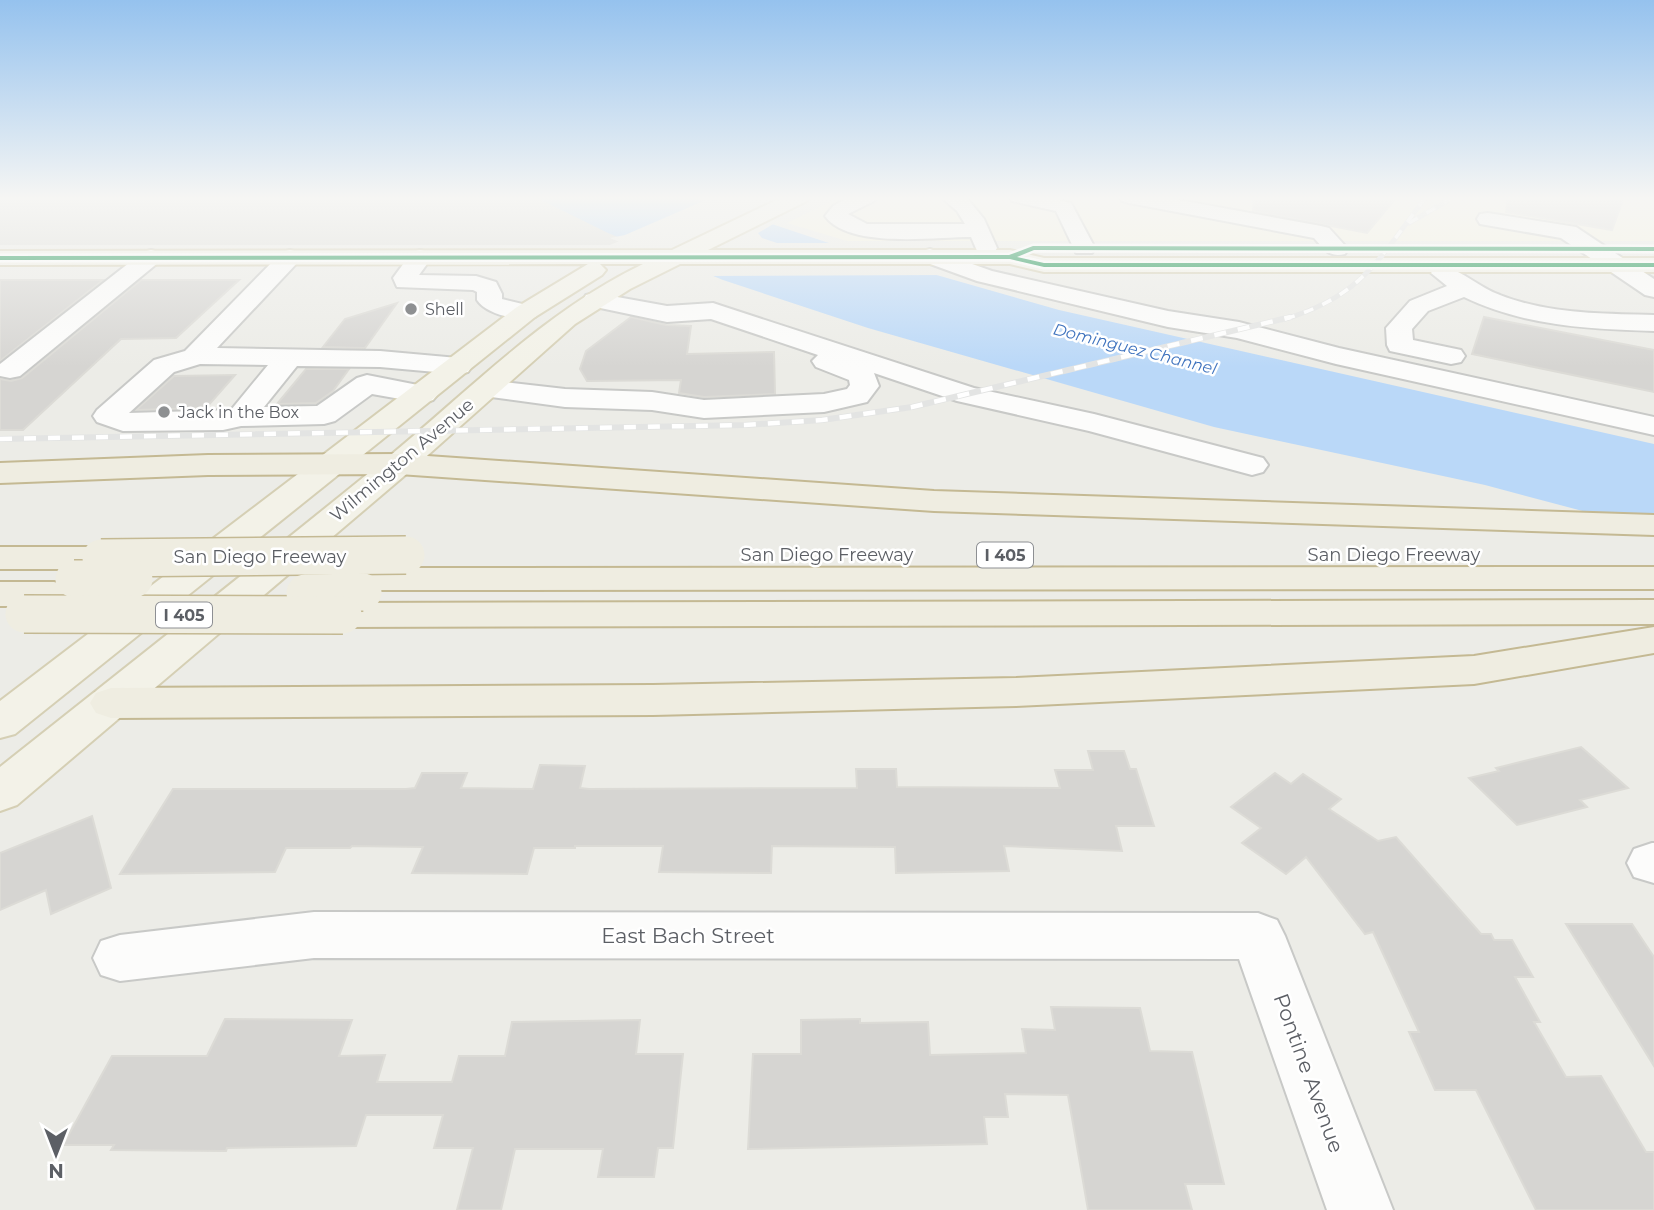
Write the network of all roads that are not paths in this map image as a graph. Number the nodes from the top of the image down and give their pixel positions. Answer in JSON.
{"nodes":[{"id":1,"x":617,"y":253,"type":"edge"},
{"id":2,"x":684,"y":253,"type":"edge"},
{"id":3,"x":997,"y":253,"type":"edge"},
{"id":4,"x":1013,"y":253,"type":"edge"},
{"id":5,"x":1599,"y":253,"type":"edge"},
{"id":6,"x":679,"y":256,"type":"junction"},
{"id":7,"x":151,"y":257,"type":"junction"},
{"id":8,"x":290,"y":257,"type":"junction"},
{"id":9,"x":420,"y":257,"type":"junction"},
{"id":10,"x":477,"y":257,"type":"junction"},
{"id":11,"x":930,"y":257,"type":"junction"},
{"id":12,"x":1000,"y":257,"type":"junction"},
{"id":13,"x":0,"y":258,"type":"edge"},
{"id":14,"x":607,"y":258,"type":"junction"},
{"id":15,"x":1434,"y":265,"type":"junction"},
{"id":16,"x":1616,"y":265,"type":"junction"},
{"id":17,"x":1654,"y":265,"type":"edge"},
{"id":18,"x":460,"y":283,"type":"junction"},
{"id":19,"x":1462,"y":289,"type":"junction"},
{"id":20,"x":1654,"y":290,"type":"edge"},
{"id":21,"x":595,"y":300,"type":"junction"},
{"id":22,"x":526,"y":312,"type":"junction"},
{"id":23,"x":1654,"y":323,"type":"edge"},
{"id":24,"x":752,"y":337,"type":"dead end"},
{"id":25,"x":198,"y":356,"type":"junction"},
{"id":26,"x":290,"y":357,"type":"junction"},
{"id":27,"x":396,"y":360,"type":"junction"},
{"id":28,"x":458,"y":366,"type":"junction"},
{"id":29,"x":10,"y":370,"type":"dead end"},
{"id":30,"x":493,"y":382,"type":"junction"},
{"id":31,"x":367,"y":384,"type":"junction"},
{"id":32,"x":423,"y":394,"type":"junction"},
{"id":33,"x":1654,"y":401,"type":"edge"},
{"id":34,"x":240,"y":417,"type":"junction"},
{"id":35,"x":1654,"y":426,"type":"edge"},
{"id":36,"x":336,"y":463,"type":"junction"},
{"id":37,"x":399,"y":464,"type":"junction"},
{"id":38,"x":1252,"y":465,"type":"dead end"},
{"id":39,"x":0,"y":473,"type":"edge"},
{"id":40,"x":1654,"y":525,"type":"edge"},
{"id":41,"x":1654,"y":555,"type":"edge"},
{"id":42,"x":0,"y":558,"type":"edge"},
{"id":43,"x":1654,"y":578,"type":"edge"},
{"id":44,"x":0,"y":579,"type":"edge"},
{"id":45,"x":1654,"y":591,"type":"edge"},
{"id":46,"x":361,"y":595,"type":"junction"},
{"id":47,"x":36,"y":596,"type":"edge"},
{"id":48,"x":1654,"y":612,"type":"edge"},
{"id":49,"x":1654,"y":640,"type":"edge"},
{"id":50,"x":111,"y":703,"type":"junction"},
{"id":51,"x":0,"y":723,"type":"edge"},
{"id":52,"x":0,"y":793,"type":"edge"},
{"id":53,"x":1258,"y":936,"type":"joint"},
{"id":54,"x":120,"y":958,"type":"dead end"},
{"id":55,"x":1360,"y":1210,"type":"edge"}],
"edges":[{"from":1,"to":14,"type":"main road","name":"Wilmington Avenue"},
{"from":2,"to":6,"type":"main road","name":"Wilmington Avenue"},
{"from":3,"to":12,"type":"street"},
{"from":4,"to":12,"type":"main road"},
{"from":5,"to":16,"type":"street"},
{"from":6,"to":11,"type":"main road"},
{"from":6,"to":14,"type":"main road"},
{"from":6,"to":21,"type":"main road","name":"Wilmington Avenue"},
{"from":7,"to":8,"type":"main road"},
{"from":7,"to":13,"type":"main road"},
{"from":7,"to":29,"type":"street"},
{"from":8,"to":9,"type":"main road"},
{"from":8,"to":25,"type":"street"},
{"from":9,"to":10,"type":"main road"},
{"from":9,"to":18,"type":"street"},
{"from":10,"to":14,"type":"main road"},
{"from":10,"to":18,"type":"street"},
{"from":11,"to":12,"type":"main road"},
{"from":11,"to":35,"type":"street"},
{"from":12,"to":15,"type":"main road"},
{"from":14,"to":22,"type":"main road","name":"Wilmington Avenue"},
{"from":15,"to":16,"type":"main road"},
{"from":15,"to":19,"type":"street"},
{"from":16,"to":17,"type":"main road"},
{"from":16,"to":20,"type":"street"},
{"from":18,"to":22,"type":"street"},
{"from":19,"to":23,"type":"street"},
{"from":19,"to":33,"type":"street"},
{"from":21,"to":30,"type":"main road","name":"Wilmington Avenue"},
{"from":21,"to":38,"type":"street"},
{"from":22,"to":28,"type":"main road","name":"Wilmington Avenue"},
{"from":24,"to":30,"type":"street"},
{"from":25,"to":26,"type":"street"},
{"from":25,"to":34,"type":"street"},
{"from":26,"to":27,"type":"street"},
{"from":26,"to":34,"type":"street"},
{"from":27,"to":28,"type":"street"},
{"from":27,"to":31,"type":"street"},
{"from":28,"to":30,"type":"main road"},
{"from":28,"to":32,"type":"main road","name":"Wilmington Avenue"},
{"from":30,"to":37,"type":"main road","name":"Wilmington Avenue"},
{"from":31,"to":32,"type":"street"},
{"from":31,"to":34,"type":"street"},
{"from":32,"to":36,"type":"main road","name":"Wilmington Avenue"},
{"from":36,"to":37,"type":"highway"},
{"from":36,"to":39,"type":"highway"},
{"from":36,"to":51,"type":"main road","name":"Wilmington Avenue"},
{"from":37,"to":40,"type":"highway"},
{"from":37,"to":50,"type":"main road","name":"Wilmington Avenue"},
{"from":41,"to":47,"type":"highway","name":"San Diego Freeway","number":"I 405","bridge":true},
{"from":42,"to":47,"type":"highway","name":"San Diego Freeway","number":"I 405"},
{"from":43,"to":46,"type":"highway"},
{"from":44,"to":47,"type":"highway"},
{"from":45,"to":46,"type":"highway"},
{"from":46,"to":47,"type":"highway","name":"San Diego Freeway","number":"I 405","bridge":true},
{"from":46,"to":47,"type":"highway","bridge":true},
{"from":46,"to":48,"type":"highway","name":"San Diego Freeway","number":"I 405"},
{"from":49,"to":50,"type":"highway"},
{"from":50,"to":52,"type":"main road","name":"Wilmington Avenue"},
{"from":53,"to":54,"type":"street","name":"East Bach Street"},
{"from":53,"to":55,"type":"street","name":"Pontine Avenue"}]}
